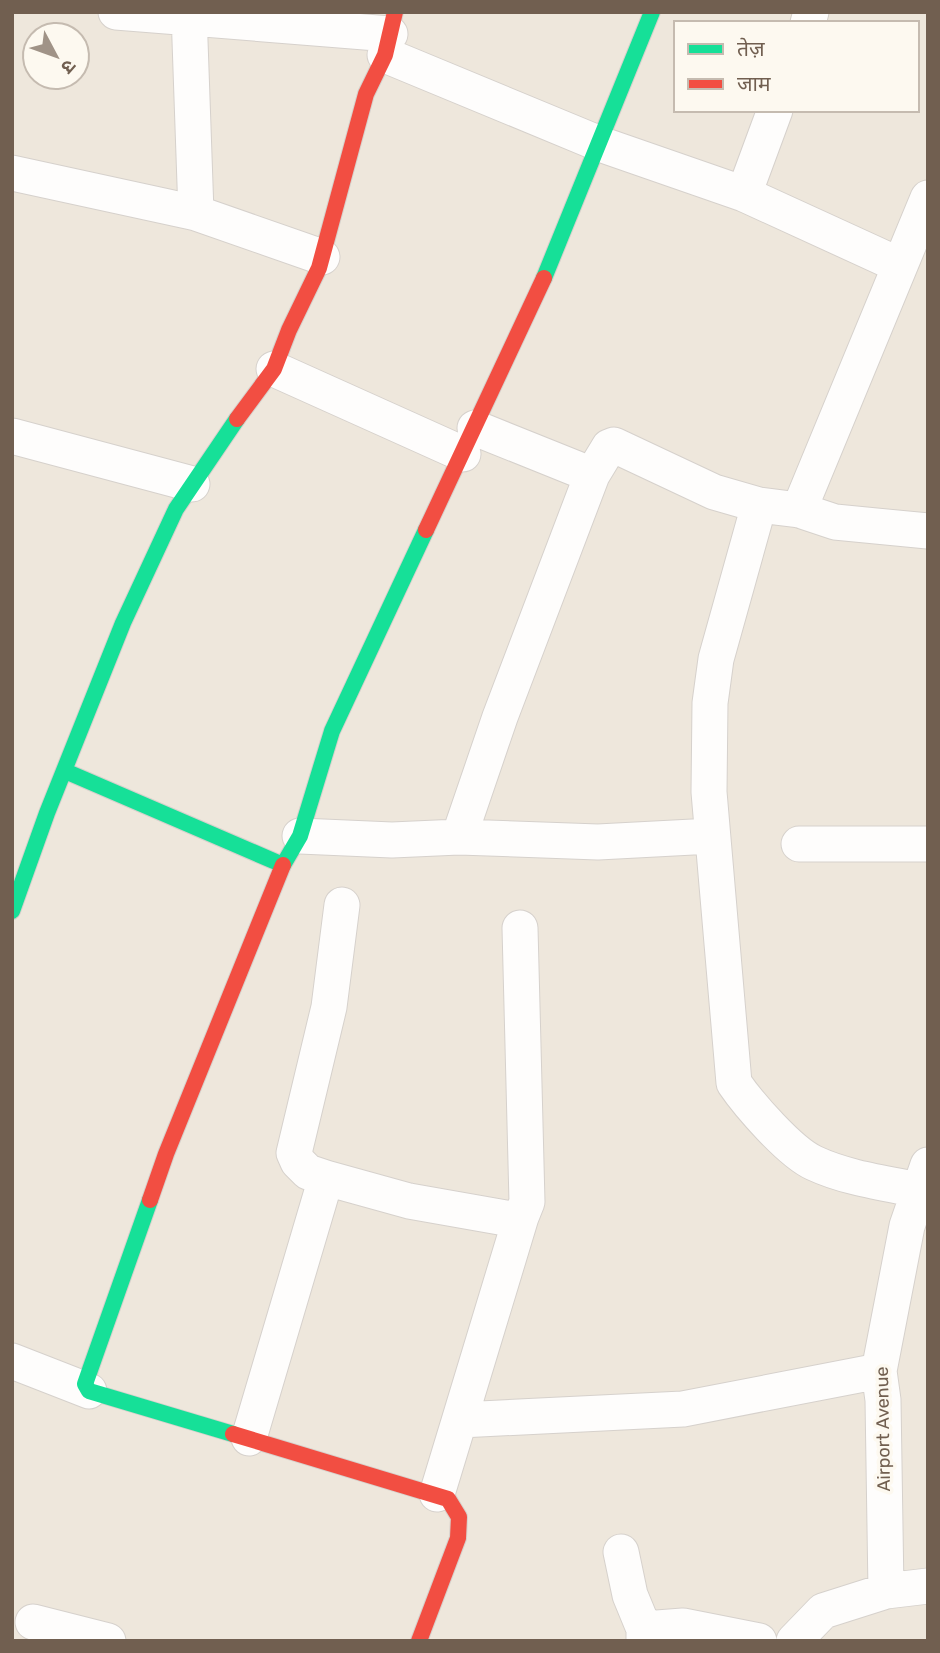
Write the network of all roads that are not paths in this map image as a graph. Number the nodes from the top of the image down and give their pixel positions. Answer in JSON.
{"nodes":[{"id":1,"x":116,"y":12,"type":"edge"},
{"id":2,"x":652,"y":12,"type":"edge"},
{"id":3,"x":189,"y":16,"type":"edge"},
{"id":4,"x":312,"y":20,"type":"edge"},
{"id":5,"x":390,"y":34,"type":"edge"},
{"id":6,"x":774,"y":112,"type":"edge"},
{"id":7,"x":600,"y":144,"type":"junction"},
{"id":8,"x":12,"y":173,"type":"edge"},
{"id":9,"x":744,"y":194,"type":"junction"},
{"id":10,"x":928,"y":198,"type":"edge"},
{"id":11,"x":196,"y":213,"type":"junction"},
{"id":12,"x":322,"y":257,"type":"junction"},
{"id":13,"x":899,"y":265,"type":"junction"},
{"id":14,"x":274,"y":369,"type":"junction"},
{"id":15,"x":12,"y":436,"type":"edge"},
{"id":16,"x":469,"y":441,"type":"junction"},
{"id":17,"x":592,"y":475,"type":"junction"},
{"id":18,"x":192,"y":484,"type":"junction"},
{"id":19,"x":759,"y":505,"type":"junction"},
{"id":20,"x":799,"y":510,"type":"junction"},
{"id":21,"x":928,"y":531,"type":"edge"},
{"id":22,"x":65,"y":771,"type":"junction"},
{"id":23,"x":712,"y":836,"type":"junction"},
{"id":24,"x":459,"y":837,"type":"junction"},
{"id":25,"x":799,"y":844,"type":"dead end"},
{"id":26,"x":928,"y":844,"type":"edge"},
{"id":27,"x":23,"y":849,"type":"edge"},
{"id":28,"x":291,"y":850,"type":"junction"},
{"id":29,"x":342,"y":905,"type":"dead end"},
{"id":30,"x":12,"y":911,"type":"edge"},
{"id":31,"x":520,"y":928,"type":"dead end"},
{"id":32,"x":925,"y":1174,"type":"edge"},
{"id":33,"x":326,"y":1178,"type":"junction"},
{"id":34,"x":521,"y":1217,"type":"junction"},
{"id":35,"x":12,"y":1361,"type":"edge"},
{"id":36,"x":879,"y":1371,"type":"junction"},
{"id":37,"x":89,"y":1391,"type":"junction"},
{"id":38,"x":460,"y":1420,"type":"junction"},
{"id":39,"x":249,"y":1438,"type":"junction"},
{"id":40,"x":437,"y":1494,"type":"junction"},
{"id":41,"x":621,"y":1552,"type":"dead end"},
{"id":42,"x":928,"y":1586,"type":"edge"},
{"id":43,"x":886,"y":1591,"type":"junction"},
{"id":44,"x":33,"y":1622,"type":"dead end"},
{"id":45,"x":644,"y":1635,"type":"edge"},
{"id":46,"x":108,"y":1641,"type":"edge"},
{"id":47,"x":419,"y":1641,"type":"edge"},
{"id":48,"x":759,"y":1641,"type":"edge"},
{"id":49,"x":794,"y":1641,"type":"edge"}],
"edges":[{"from":1,"to":3,"type":"street"},
{"from":2,"to":7,"type":"street"},
{"from":3,"to":4,"type":"street"},
{"from":3,"to":11,"type":"street"},
{"from":4,"to":5,"type":"street"},
{"from":5,"to":7,"type":"street"},
{"from":5,"to":12,"type":"street"},
{"from":6,"to":9,"type":"street"},
{"from":7,"to":9,"type":"street"},
{"from":7,"to":16,"type":"street"},
{"from":8,"to":11,"type":"street"},
{"from":9,"to":13,"type":"street"},
{"from":10,"to":13,"type":"street"},
{"from":11,"to":12,"type":"street"},
{"from":12,"to":14,"type":"street"},
{"from":13,"to":20,"type":"street"},
{"from":14,"to":16,"type":"street"},
{"from":14,"to":18,"type":"street"},
{"from":15,"to":18,"type":"street"},
{"from":16,"to":17,"type":"street"},
{"from":16,"to":28,"type":"street"},
{"from":17,"to":19,"type":"street"},
{"from":17,"to":24,"type":"street"},
{"from":18,"to":22,"type":"street"},
{"from":19,"to":20,"type":"street"},
{"from":19,"to":23,"type":"street"},
{"from":20,"to":21,"type":"street"},
{"from":22,"to":27,"type":"street"},
{"from":22,"to":28,"type":"street"},
{"from":23,"to":24,"type":"street"},
{"from":23,"to":32,"type":"street"},
{"from":24,"to":28,"type":"street"},
{"from":25,"to":26,"type":"street"},
{"from":27,"to":30,"type":"street"},
{"from":28,"to":37,"type":"street"},
{"from":29,"to":33,"type":"street"},
{"from":31,"to":34,"type":"street"},
{"from":32,"to":36,"type":"street","name":"Airport Avenue"},
{"from":33,"to":34,"type":"street"},
{"from":33,"to":39,"type":"street"},
{"from":34,"to":38,"type":"street"},
{"from":35,"to":37,"type":"street"},
{"from":36,"to":38,"type":"street"},
{"from":36,"to":43,"type":"street","name":"Airport Avenue"},
{"from":37,"to":39,"type":"street"},
{"from":38,"to":40,"type":"street"},
{"from":39,"to":40,"type":"street"},
{"from":40,"to":47,"type":"street"},
{"from":41,"to":45,"type":"street"},
{"from":42,"to":43,"type":"street"},
{"from":43,"to":49,"type":"street"},
{"from":44,"to":46,"type":"street"},
{"from":45,"to":48,"type":"street"}]}
